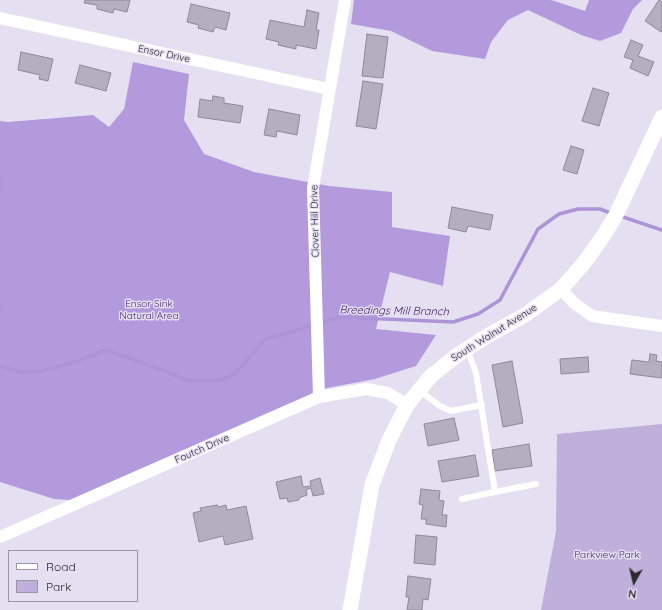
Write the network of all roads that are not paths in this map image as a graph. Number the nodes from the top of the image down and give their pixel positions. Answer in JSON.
{"nodes":[{"id":1,"x":345,"y":0,"type":"edge"},
{"id":2,"x":0,"y":18,"type":"edge"},
{"id":3,"x":329,"y":89,"type":"junction"},
{"id":4,"x":661,"y":120,"type":"edge"},
{"id":5,"x":561,"y":289,"type":"junction"},
{"id":6,"x":662,"y":326,"type":"edge"},
{"id":7,"x":467,"y":349,"type":"junction"},
{"id":8,"x":419,"y":391,"type":"junction"},
{"id":9,"x":319,"y":397,"type":"junction"},
{"id":10,"x":407,"y":405,"type":"junction"},
{"id":11,"x":482,"y":405,"type":"junction"},
{"id":12,"x":536,"y":484,"type":"dead end"},
{"id":13,"x":496,"y":492,"type":"junction"},
{"id":14,"x":462,"y":499,"type":"dead end"},
{"id":15,"x":0,"y":538,"type":"edge"},
{"id":16,"x":350,"y":610,"type":"edge"}],
"edges":[{"from":1,"to":3,"type":"street","name":"Clover Hill Drive"},
{"from":2,"to":3,"type":"street","name":"Ensor Drive"},
{"from":3,"to":9,"type":"street","name":"Clover Hill Drive"},
{"from":4,"to":5,"type":"street","name":"South Walnut Avenue"},
{"from":5,"to":6,"type":"street"},
{"from":5,"to":7,"type":"street","name":"South Walnut Avenue"},
{"from":7,"to":8,"type":"street","name":"South Walnut Avenue"},
{"from":7,"to":11,"type":"lane"},
{"from":8,"to":10,"type":"street","name":"South Walnut Avenue"},
{"from":8,"to":11,"type":"lane"},
{"from":9,"to":10,"type":"street","name":"Foutch Drive"},
{"from":9,"to":15,"type":"street","name":"Foutch Drive"},
{"from":10,"to":16,"type":"street","name":"South Walnut Avenue"},
{"from":11,"to":13,"type":"lane"},
{"from":12,"to":13,"type":"lane"},
{"from":13,"to":14,"type":"lane"}]}
